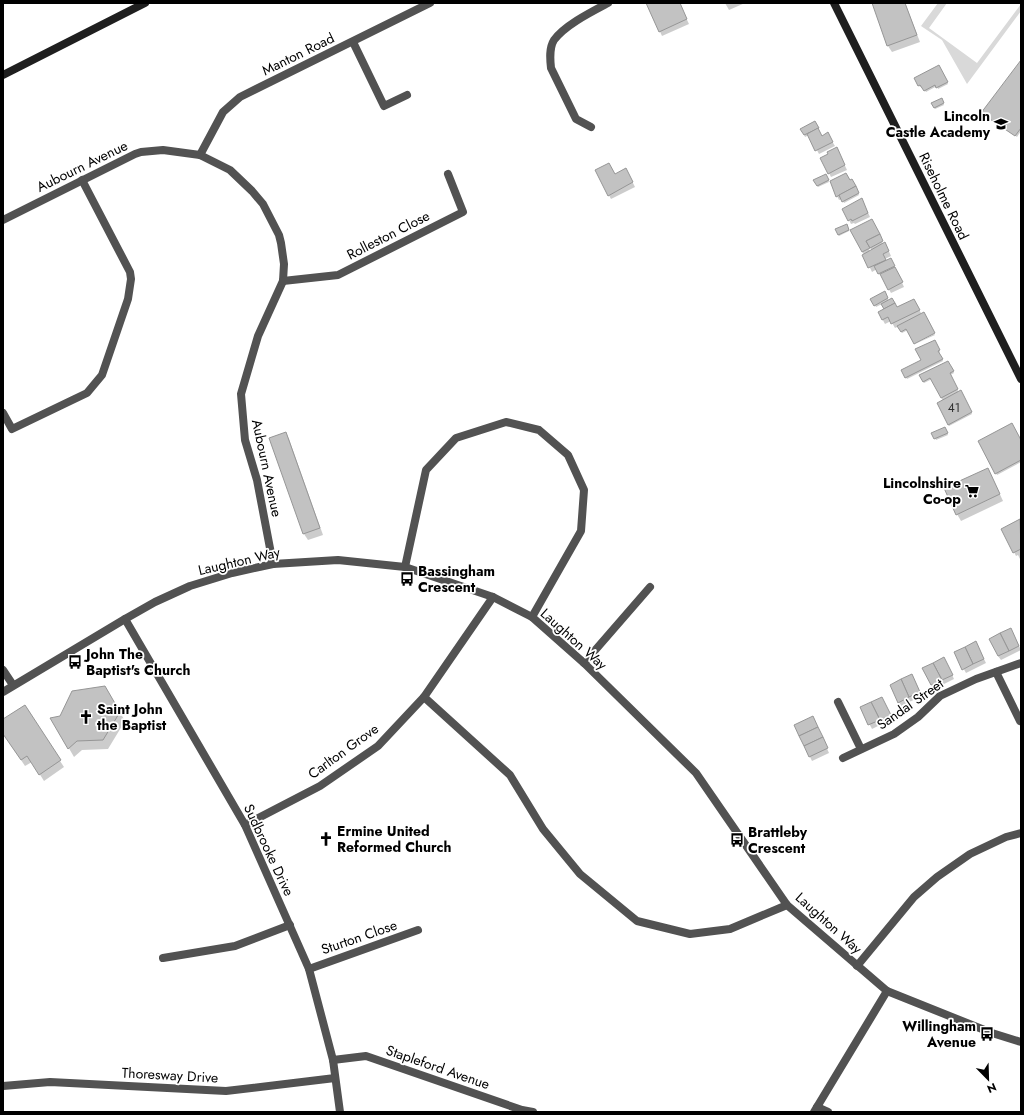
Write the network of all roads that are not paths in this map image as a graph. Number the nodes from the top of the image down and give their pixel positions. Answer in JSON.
{"nodes":[{"id":1,"x":145,"y":3,"type":"edge"},
{"id":2,"x":430,"y":3,"type":"edge"},
{"id":3,"x":608,"y":3,"type":"edge"},
{"id":4,"x":834,"y":3,"type":"edge"},
{"id":5,"x":353,"y":42,"type":"junction"},
{"id":6,"x":3,"y":75,"type":"edge"},
{"id":7,"x":406,"y":95,"type":"dead end"},
{"id":8,"x":591,"y":127,"type":"dead end"},
{"id":9,"x":200,"y":155,"type":"junction"},
{"id":10,"x":448,"y":174,"type":"dead end"},
{"id":11,"x":82,"y":180,"type":"junction"},
{"id":12,"x":3,"y":220,"type":"edge"},
{"id":13,"x":283,"y":282,"type":"junction"},
{"id":14,"x":1021,"y":379,"type":"edge"},
{"id":15,"x":3,"y":413,"type":"edge"},
{"id":16,"x":273,"y":564,"type":"junction"},
{"id":17,"x":405,"y":567,"type":"junction"},
{"id":18,"x":650,"y":587,"type":"dead end"},
{"id":19,"x":493,"y":597,"type":"junction"},
{"id":20,"x":532,"y":617,"type":"junction"},
{"id":21,"x":125,"y":619,"type":"junction"},
{"id":22,"x":584,"y":663,"type":"junction"},
{"id":23,"x":1021,"y":663,"type":"edge"},
{"id":24,"x":3,"y":670,"type":"edge"},
{"id":25,"x":996,"y":672,"type":"junction"},
{"id":26,"x":12,"y":685,"type":"junction"},
{"id":27,"x":3,"y":692,"type":"edge"},
{"id":28,"x":424,"y":698,"type":"junction"},
{"id":29,"x":838,"y":702,"type":"dead end"},
{"id":30,"x":1020,"y":721,"type":"dead end"},
{"id":31,"x":861,"y":749,"type":"junction"},
{"id":32,"x":843,"y":758,"type":"dead end"},
{"id":33,"x":245,"y":825,"type":"junction"},
{"id":34,"x":1021,"y":833,"type":"edge"},
{"id":35,"x":787,"y":905,"type":"junction"},
{"id":36,"x":290,"y":925,"type":"junction"},
{"id":37,"x":418,"y":930,"type":"dead end"},
{"id":38,"x":163,"y":958,"type":"dead end"},
{"id":39,"x":857,"y":966,"type":"junction"},
{"id":40,"x":309,"y":968,"type":"junction"},
{"id":41,"x":887,"y":991,"type":"junction"},
{"id":42,"x":1021,"y":1042,"type":"edge"},
{"id":43,"x":333,"y":1060,"type":"junction"},
{"id":44,"x":335,"y":1078,"type":"junction"},
{"id":45,"x":3,"y":1086,"type":"edge"},
{"id":46,"x":815,"y":1109,"type":"edge"},
{"id":47,"x":340,"y":1112,"type":"edge"},
{"id":48,"x":533,"y":1112,"type":"edge"},
{"id":49,"x":828,"y":1112,"type":"edge"}],
"edges":[{"from":1,"to":6,"type":"main road"},
{"from":2,"to":5,"type":"street","name":"Manton Road"},
{"from":3,"to":8,"type":"street"},
{"from":4,"to":14,"type":"main road","name":"Riseholme Road"},
{"from":5,"to":7,"type":"street"},
{"from":5,"to":9,"type":"street","name":"Manton Road"},
{"from":9,"to":11,"type":"street","name":"Aubourn Avenue"},
{"from":9,"to":13,"type":"street","name":"Aubourn Avenue"},
{"from":10,"to":13,"type":"street","name":"Rolleston Close"},
{"from":11,"to":12,"type":"street","name":"Aubourn Avenue"},
{"from":11,"to":15,"type":"street"},
{"from":13,"to":16,"type":"street","name":"Aubourn Avenue"},
{"from":16,"to":17,"type":"street","name":"Laughton Way"},
{"from":16,"to":21,"type":"street","name":"Laughton Way"},
{"from":17,"to":19,"type":"street","name":"Laughton Way"},
{"from":17,"to":20,"type":"street"},
{"from":18,"to":22,"type":"street"},
{"from":19,"to":20,"type":"street","name":"Laughton Way"},
{"from":19,"to":28,"type":"street","name":"Carlton Grove"},
{"from":20,"to":22,"type":"street","name":"Laughton Way"},
{"from":21,"to":26,"type":"street","name":"Laughton Way"},
{"from":21,"to":33,"type":"street","name":"Sudbrooke Drive"},
{"from":22,"to":35,"type":"street","name":"Laughton Way"},
{"from":23,"to":25,"type":"street","name":"Sandal Street"},
{"from":24,"to":26,"type":"street"},
{"from":25,"to":30,"type":"street"},
{"from":25,"to":31,"type":"street","name":"Sandal Street"},
{"from":26,"to":27,"type":"street","name":"Laughton Way"},
{"from":28,"to":33,"type":"street","name":"Carlton Grove"},
{"from":28,"to":35,"type":"street"},
{"from":29,"to":31,"type":"street"},
{"from":31,"to":32,"type":"street","name":"Sandal Street"},
{"from":33,"to":36,"type":"street","name":"Sudbrooke Drive"},
{"from":34,"to":39,"type":"street"},
{"from":35,"to":39,"type":"street","name":"Laughton Way"},
{"from":36,"to":38,"type":"street"},
{"from":36,"to":40,"type":"street","name":"Sudbrooke Drive"},
{"from":37,"to":40,"type":"street","name":"Sturton Close"},
{"from":39,"to":41,"type":"street","name":"Laughton Way"},
{"from":40,"to":43,"type":"street","name":"Sudbrooke Drive"},
{"from":41,"to":42,"type":"street","name":"Laughton Way"},
{"from":41,"to":46,"type":"street"},
{"from":43,"to":44,"type":"street","name":"Sudbrooke Drive"},
{"from":43,"to":48,"type":"street","name":"Stapleford Avenue"},
{"from":44,"to":45,"type":"street","name":"Thoresway Drive"},
{"from":44,"to":47,"type":"street","name":"Sudbrooke Drive"},
{"from":46,"to":49,"type":"street"}]}
